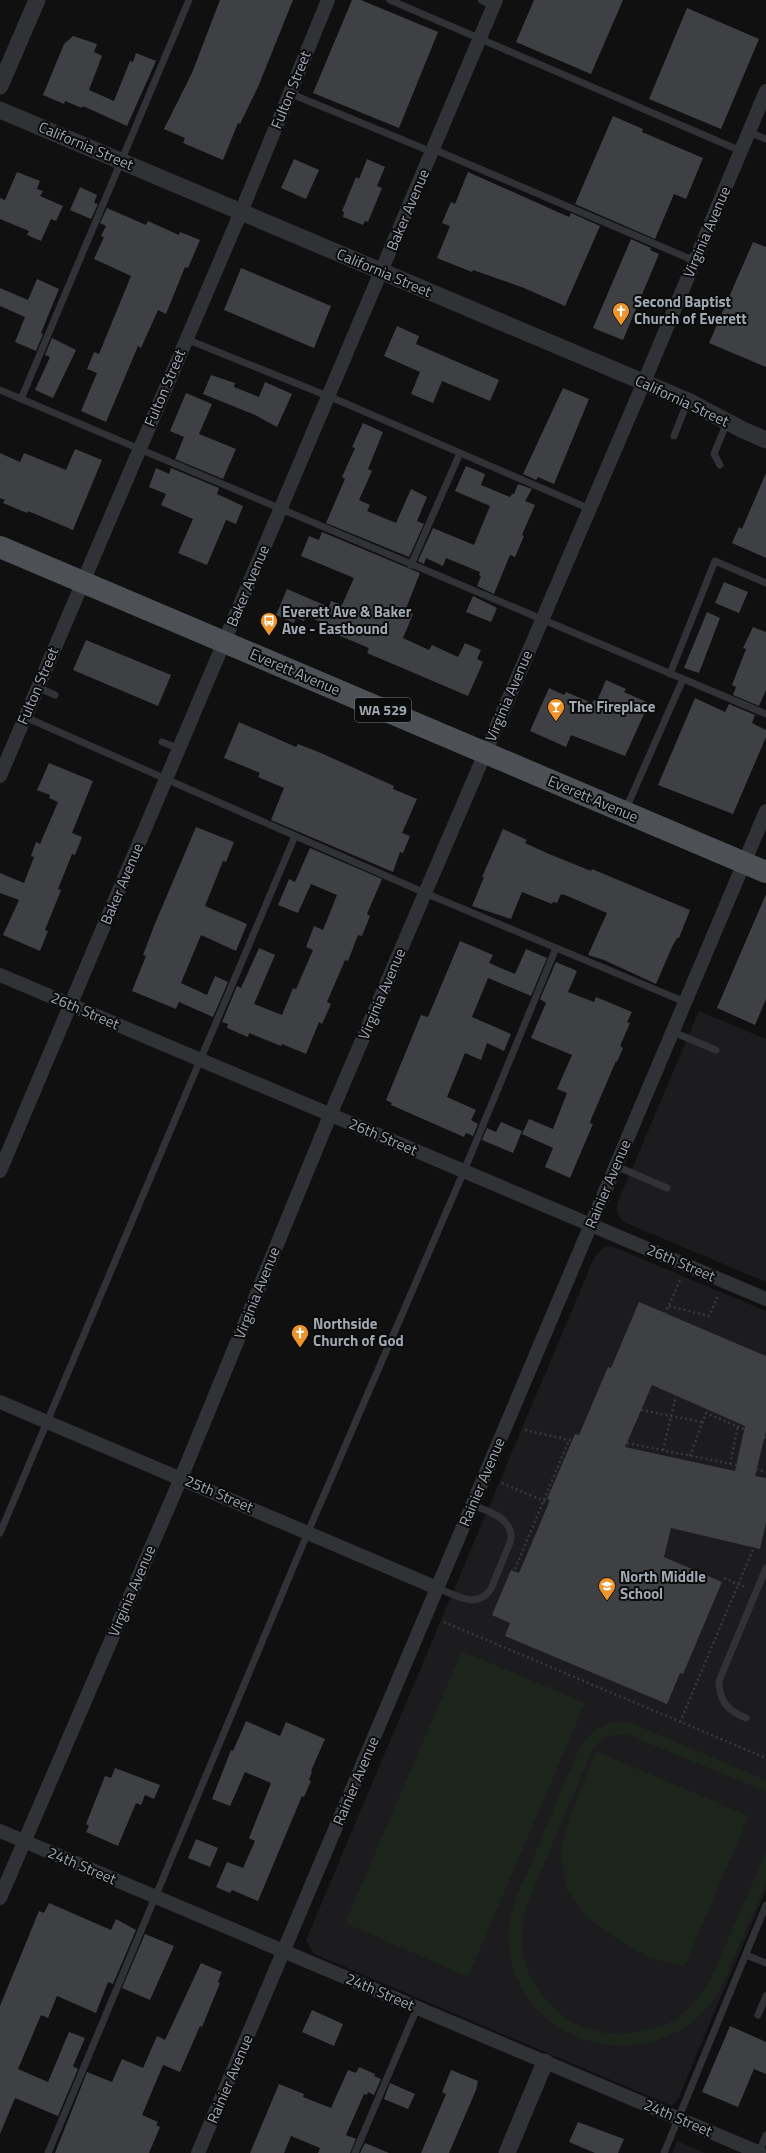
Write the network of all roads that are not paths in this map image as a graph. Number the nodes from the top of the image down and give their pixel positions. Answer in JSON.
{"nodes":[{"id":1,"x":37,"y":0,"type":"edge"},
{"id":2,"x":189,"y":0,"type":"edge"},
{"id":3,"x":328,"y":0,"type":"edge"},
{"id":4,"x":390,"y":0,"type":"edge"},
{"id":5,"x":490,"y":2,"type":"edge"},
{"id":6,"x":479,"y":39,"type":"junction"},
{"id":7,"x":0,"y":86,"type":"edge"},
{"id":8,"x":766,"y":90,"type":"edge"},
{"id":9,"x":290,"y":93,"type":"junction"},
{"id":10,"x":0,"y":110,"type":"edge"},
{"id":11,"x":749,"y":132,"type":"junction"},
{"id":12,"x":766,"y":140,"type":"edge"},
{"id":13,"x":433,"y":150,"type":"junction"},
{"id":14,"x":741,"y":151,"type":"junction"},
{"id":15,"x":121,"y":161,"type":"junction"},
{"id":16,"x":241,"y":212,"type":"junction"},
{"id":17,"x":695,"y":261,"type":"junction"},
{"id":18,"x":382,"y":272,"type":"junction"},
{"id":19,"x":186,"y":339,"type":"junction"},
{"id":20,"x":644,"y":382,"type":"junction"},
{"id":21,"x":0,"y":390,"type":"edge"},
{"id":22,"x":329,"y":397,"type":"junction"},
{"id":23,"x":21,"y":398,"type":"junction"},
{"id":24,"x":688,"y":401,"type":"junction"},
{"id":25,"x":727,"y":422,"type":"junction"},
{"id":26,"x":674,"y":436,"type":"dead end"},
{"id":27,"x":766,"y":440,"type":"edge"},
{"id":28,"x":139,"y":448,"type":"junction"},
{"id":29,"x":460,"y":453,"type":"junction"},
{"id":30,"x":720,"y":465,"type":"dead end"},
{"id":31,"x":281,"y":509,"type":"junction"},
{"id":32,"x":590,"y":509,"type":"junction"},
{"id":33,"x":0,"y":547,"type":"edge"},
{"id":34,"x":411,"y":565,"type":"junction"},
{"id":35,"x":82,"y":582,"type":"junction"},
{"id":36,"x":766,"y":583,"type":"edge"},
{"id":37,"x":542,"y":620,"type":"junction"},
{"id":38,"x":224,"y":642,"type":"junction"},
{"id":39,"x":670,"y":674,"type":"junction"},
{"id":40,"x":683,"y":679,"type":"junction"},
{"id":41,"x":37,"y":687,"type":"junction"},
{"id":42,"x":56,"y":695,"type":"dead end"},
{"id":43,"x":766,"y":714,"type":"edge"},
{"id":44,"x":25,"y":717,"type":"junction"},
{"id":45,"x":162,"y":742,"type":"dead end"},
{"id":46,"x":180,"y":749,"type":"junction"},
{"id":47,"x":485,"y":753,"type":"junction"},
{"id":48,"x":0,"y":776,"type":"edge"},
{"id":49,"x":166,"y":780,"type":"junction"},
{"id":50,"x":766,"y":811,"type":"edge"},
{"id":51,"x":624,"y":812,"type":"junction"},
{"id":52,"x":295,"y":836,"type":"junction"},
{"id":53,"x":744,"y":863,"type":"junction"},
{"id":54,"x":766,"y":872,"type":"edge"},
{"id":55,"x":425,"y":893,"type":"junction"},
{"id":56,"x":556,"y":948,"type":"junction"},
{"id":57,"x":0,"y":975,"type":"edge"},
{"id":58,"x":685,"y":1002,"type":"junction"},
{"id":59,"x":70,"y":1005,"type":"junction"},
{"id":60,"x":673,"y":1032,"type":"junction"},
{"id":61,"x":716,"y":1050,"type":"dead end"},
{"id":62,"x":201,"y":1060,"type":"junction"},
{"id":63,"x":330,"y":1115,"type":"junction"},
{"id":64,"x":616,"y":1166,"type":"junction"},
{"id":65,"x":0,"y":1171,"type":"edge"},
{"id":66,"x":464,"y":1171,"type":"junction"},
{"id":67,"x":667,"y":1188,"type":"dead end"},
{"id":68,"x":591,"y":1225,"type":"junction"},
{"id":69,"x":766,"y":1299,"type":"edge"},
{"id":70,"x":0,"y":1402,"type":"edge"},
{"id":71,"x":47,"y":1422,"type":"junction"},
{"id":72,"x":181,"y":1478,"type":"junction"},
{"id":73,"x":473,"y":1504,"type":"junction"},
{"id":74,"x":308,"y":1532,"type":"junction"},
{"id":75,"x":0,"y":1533,"type":"edge"},
{"id":76,"x":766,"y":1568,"type":"edge"},
{"id":77,"x":438,"y":1588,"type":"junction"},
{"id":78,"x":746,"y":1718,"type":"dead end"},
{"id":79,"x":0,"y":1831,"type":"edge"},
{"id":80,"x":24,"y":1841,"type":"junction"},
{"id":81,"x":156,"y":1897,"type":"junction"},
{"id":82,"x":0,"y":1898,"type":"edge"},
{"id":83,"x":766,"y":1905,"type":"edge"},
{"id":84,"x":284,"y":1951,"type":"junction"},
{"id":85,"x":746,"y":1955,"type":"junction"},
{"id":86,"x":766,"y":1963,"type":"edge"},
{"id":87,"x":766,"y":1996,"type":"edge"},
{"id":88,"x":417,"y":2008,"type":"junction"},
{"id":89,"x":758,"y":2014,"type":"dead end"},
{"id":90,"x":545,"y":2062,"type":"junction"},
{"id":91,"x":679,"y":2118,"type":"junction"},
{"id":92,"x":766,"y":2135,"type":"edge"},
{"id":93,"x":48,"y":2153,"type":"edge"},
{"id":94,"x":198,"y":2153,"type":"edge"},
{"id":95,"x":356,"y":2153,"type":"edge"},
{"id":96,"x":507,"y":2153,"type":"edge"},
{"id":97,"x":664,"y":2153,"type":"edge"},
{"id":98,"x":759,"y":2153,"type":"edge"}],
"edges":[{"from":1,"to":7,"type":"street"},
{"from":2,"to":15,"type":"lane"},
{"from":3,"to":9,"type":"street","name":"Fulton Street"},
{"from":4,"to":6,"type":"lane"},
{"from":5,"to":6,"type":"street","name":"Baker Avenue"},
{"from":6,"to":13,"type":"street","name":"Baker Avenue"},
{"from":6,"to":14,"type":"lane"},
{"from":8,"to":11,"type":"street","name":"Virginia Avenue"},
{"from":9,"to":13,"type":"lane"},
{"from":9,"to":16,"type":"street","name":"Fulton Street"},
{"from":10,"to":15,"type":"street","name":"California Street"},
{"from":11,"to":12,"type":"lane"},
{"from":11,"to":14,"type":"street","name":"Virginia Avenue"},
{"from":13,"to":17,"type":"lane"},
{"from":13,"to":18,"type":"street","name":"Baker Avenue"},
{"from":14,"to":17,"type":"street","name":"Virginia Avenue"},
{"from":15,"to":16,"type":"street","name":"California Street"},
{"from":15,"to":23,"type":"lane"},
{"from":16,"to":18,"type":"street","name":"California Street"},
{"from":16,"to":19,"type":"street","name":"Fulton Street"},
{"from":17,"to":20,"type":"street","name":"Virginia Avenue"},
{"from":18,"to":20,"type":"street","name":"California Street"},
{"from":18,"to":22,"type":"street","name":"Baker Avenue"},
{"from":19,"to":22,"type":"lane"},
{"from":19,"to":28,"type":"street","name":"Fulton Street"},
{"from":20,"to":24,"type":"street","name":"California Street"},
{"from":20,"to":32,"type":"street","name":"Virginia Avenue"},
{"from":21,"to":23,"type":"lane"},
{"from":22,"to":29,"type":"lane"},
{"from":22,"to":31,"type":"street","name":"Baker Avenue"},
{"from":23,"to":28,"type":"lane"},
{"from":24,"to":25,"type":"street","name":"California Street"},
{"from":24,"to":26,"type":"lane"},
{"from":25,"to":27,"type":"street","name":"California Street"},
{"from":25,"to":30,"type":"lane"},
{"from":28,"to":31,"type":"lane"},
{"from":28,"to":35,"type":"street","name":"Fulton Street"},
{"from":29,"to":32,"type":"lane"},
{"from":29,"to":34,"type":"lane"},
{"from":31,"to":34,"type":"lane"},
{"from":31,"to":38,"type":"street","name":"Baker Avenue"},
{"from":32,"to":37,"type":"street","name":"Virginia Avenue"},
{"from":33,"to":35,"type":"main road","name":"Everett Avenue","number":"WA 529"},
{"from":34,"to":37,"type":"lane"},
{"from":35,"to":38,"type":"main road","name":"Everett Avenue","number":"WA 529"},
{"from":35,"to":41,"type":"street","name":"Fulton Street"},
{"from":36,"to":39,"type":"lane"},
{"from":37,"to":39,"type":"lane"},
{"from":37,"to":47,"type":"street","name":"Virginia Avenue"},
{"from":38,"to":46,"type":"street","name":"Baker Avenue"},
{"from":38,"to":47,"type":"main road","name":"Everett Avenue","number":"WA 529"},
{"from":39,"to":40,"type":"lane"},
{"from":40,"to":43,"type":"lane"},
{"from":40,"to":51,"type":"lane"},
{"from":41,"to":42,"type":"lane"},
{"from":41,"to":44,"type":"street","name":"Fulton Street"},
{"from":44,"to":48,"type":"street","name":"Fulton Street"},
{"from":44,"to":49,"type":"lane"},
{"from":45,"to":46,"type":"lane"},
{"from":46,"to":49,"type":"street","name":"Baker Avenue"},
{"from":47,"to":51,"type":"main road","name":"Everett Avenue","number":"WA 529"},
{"from":47,"to":55,"type":"street","name":"Virginia Avenue"},
{"from":49,"to":52,"type":"lane"},
{"from":49,"to":59,"type":"street","name":"Baker Avenue"},
{"from":50,"to":53,"type":"street","name":"Rainier Avenue"},
{"from":51,"to":53,"type":"main road","name":"Everett Avenue","number":"WA 529"},
{"from":52,"to":55,"type":"lane"},
{"from":52,"to":62,"type":"lane"},
{"from":53,"to":54,"type":"main road","name":"Everett Avenue","number":"WA 529"},
{"from":53,"to":58,"type":"street","name":"Rainier Avenue"},
{"from":55,"to":56,"type":"lane"},
{"from":55,"to":63,"type":"street","name":"Virginia Avenue"},
{"from":56,"to":58,"type":"lane"},
{"from":56,"to":66,"type":"lane"},
{"from":57,"to":59,"type":"street","name":"26th Street"},
{"from":58,"to":60,"type":"street","name":"Rainier Avenue"},
{"from":59,"to":62,"type":"street","name":"26th Street"},
{"from":59,"to":65,"type":"street","name":"Baker Avenue"},
{"from":60,"to":61,"type":"lane"},
{"from":60,"to":64,"type":"street","name":"Rainier Avenue"},
{"from":62,"to":63,"type":"street","name":"26th Street"},
{"from":62,"to":71,"type":"lane"},
{"from":63,"to":66,"type":"street","name":"26th Street"},
{"from":63,"to":72,"type":"street","name":"Virginia Avenue"},
{"from":64,"to":67,"type":"lane"},
{"from":64,"to":68,"type":"street","name":"Rainier Avenue"},
{"from":66,"to":68,"type":"street","name":"26th Street"},
{"from":66,"to":74,"type":"lane"},
{"from":68,"to":69,"type":"street","name":"26th Street"},
{"from":68,"to":73,"type":"street","name":"Rainier Avenue"},
{"from":70,"to":71,"type":"street","name":"25th Street"},
{"from":71,"to":72,"type":"street","name":"25th Street"},
{"from":71,"to":75,"type":"lane"},
{"from":72,"to":74,"type":"street","name":"25th Street"},
{"from":72,"to":80,"type":"street","name":"Virginia Avenue"},
{"from":73,"to":77,"type":"street","name":"Rainier Avenue"},
{"from":73,"to":77,"type":"lane"},
{"from":74,"to":77,"type":"street","name":"25th Street"},
{"from":74,"to":81,"type":"lane"},
{"from":76,"to":78,"type":"lane"},
{"from":77,"to":84,"type":"street","name":"Rainier Avenue"},
{"from":79,"to":80,"type":"street","name":"24th Street"},
{"from":80,"to":81,"type":"street","name":"24th Street"},
{"from":80,"to":82,"type":"street","name":"Virginia Avenue"},
{"from":81,"to":84,"type":"street","name":"24th Street"},
{"from":81,"to":93,"type":"lane"},
{"from":83,"to":85,"type":"lane"},
{"from":84,"to":88,"type":"street","name":"24th Street"},
{"from":84,"to":94,"type":"street","name":"Rainier Avenue"},
{"from":85,"to":86,"type":"lane"},
{"from":85,"to":91,"type":"lane"},
{"from":87,"to":89,"type":"lane"},
{"from":88,"to":90,"type":"street","name":"24th Street"},
{"from":88,"to":95,"type":"lane"},
{"from":90,"to":91,"type":"street","name":"24th Street"},
{"from":90,"to":96,"type":"street"},
{"from":91,"to":97,"type":"lane"},
{"from":91,"to":98,"type":"street","name":"24th Street"},
{"from":92,"to":98,"type":"lane"}]}
